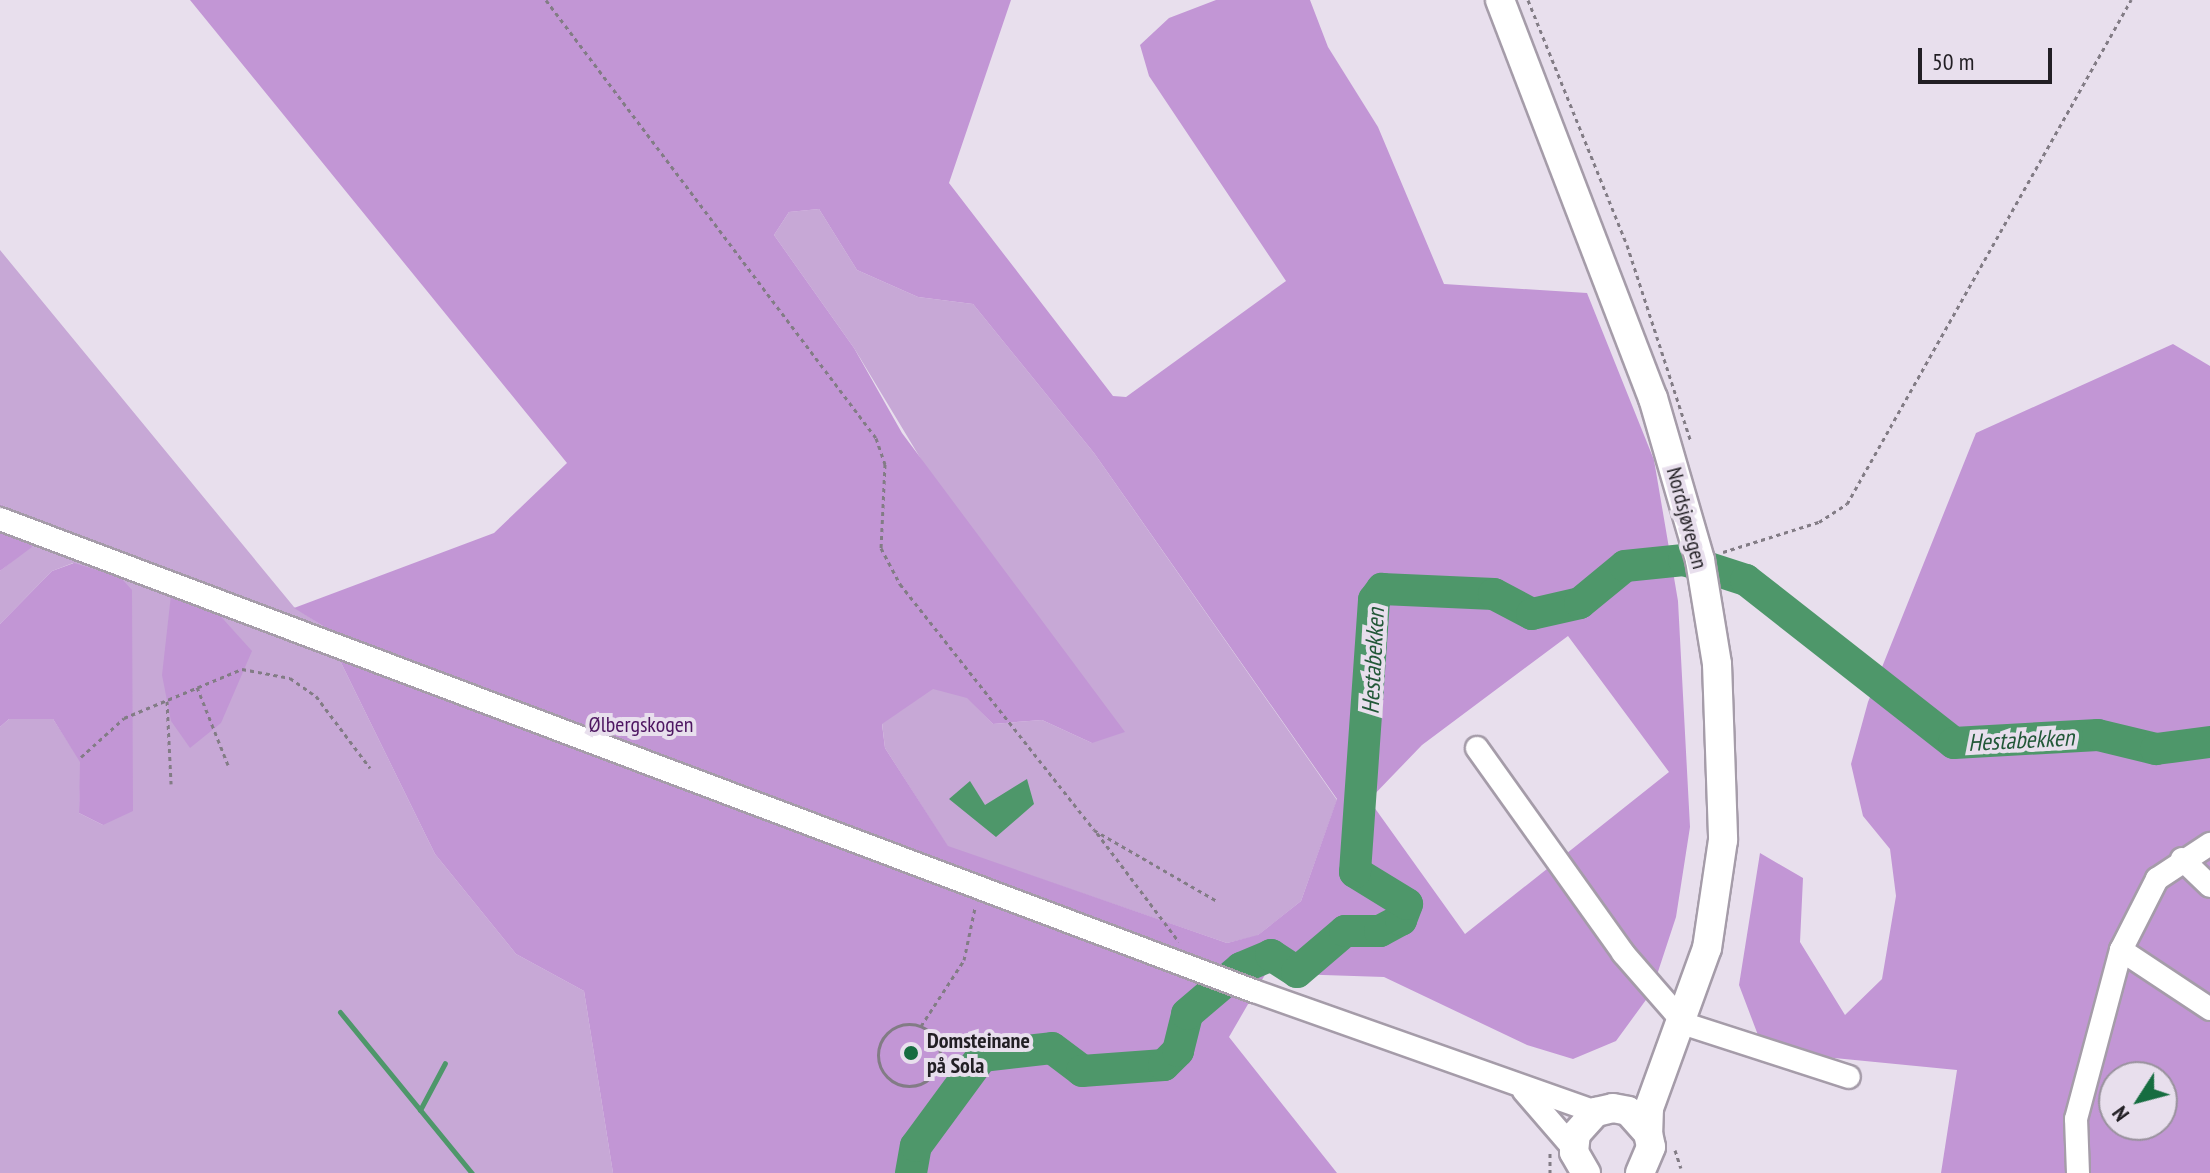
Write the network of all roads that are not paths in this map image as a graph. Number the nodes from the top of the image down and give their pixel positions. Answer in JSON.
{"nodes":[{"id":1,"x":1500,"y":0,"type":"edge"},
{"id":2,"x":0,"y":519,"type":"edge"},
{"id":3,"x":1477,"y":748,"type":"dead end"},
{"id":4,"x":2210,"y":844,"type":"edge"},
{"id":5,"x":2182,"y":859,"type":"junction"},
{"id":6,"x":2210,"y":886,"type":"edge"},
{"id":7,"x":2121,"y":950,"type":"junction"},
{"id":8,"x":2210,"y":1009,"type":"edge"},
{"id":9,"x":1685,"y":1024,"type":"junction"},
{"id":10,"x":1666,"y":1057,"type":"junction"},
{"id":11,"x":1849,"y":1077,"type":"dead end"},
{"id":12,"x":1514,"y":1081,"type":"junction"},
{"id":13,"x":1597,"y":1111,"type":"junction"},
{"id":14,"x":1653,"y":1150,"type":"edge"},
{"id":15,"x":1575,"y":1162,"type":"edge"},
{"id":16,"x":1673,"y":1170,"type":"edge"},
{"id":17,"x":2078,"y":1173,"type":"edge"}],
"edges":[{"from":1,"to":9,"type":"main road","name":"Nordsjøvegen"},
{"from":2,"to":12,"type":"street"},
{"from":3,"to":9,"type":"street"},
{"from":4,"to":5,"type":"street"},
{"from":5,"to":6,"type":"street"},
{"from":5,"to":7,"type":"street"},
{"from":7,"to":8,"type":"street"},
{"from":7,"to":17,"type":"street"},
{"from":9,"to":10,"type":"main road","name":"Nordsjøvegen"},
{"from":9,"to":11,"type":"street"},
{"from":10,"to":13,"type":"main road","name":"Nordsjøvegen"},
{"from":10,"to":14,"type":"main road","name":"Nordsjøvegen"},
{"from":12,"to":13,"type":"street"},
{"from":12,"to":15,"type":"street"},
{"from":13,"to":14,"type":"main road"},
{"from":13,"to":15,"type":"main road","name":"Nordsjøvegen"},
{"from":14,"to":16,"type":"main road"}]}
